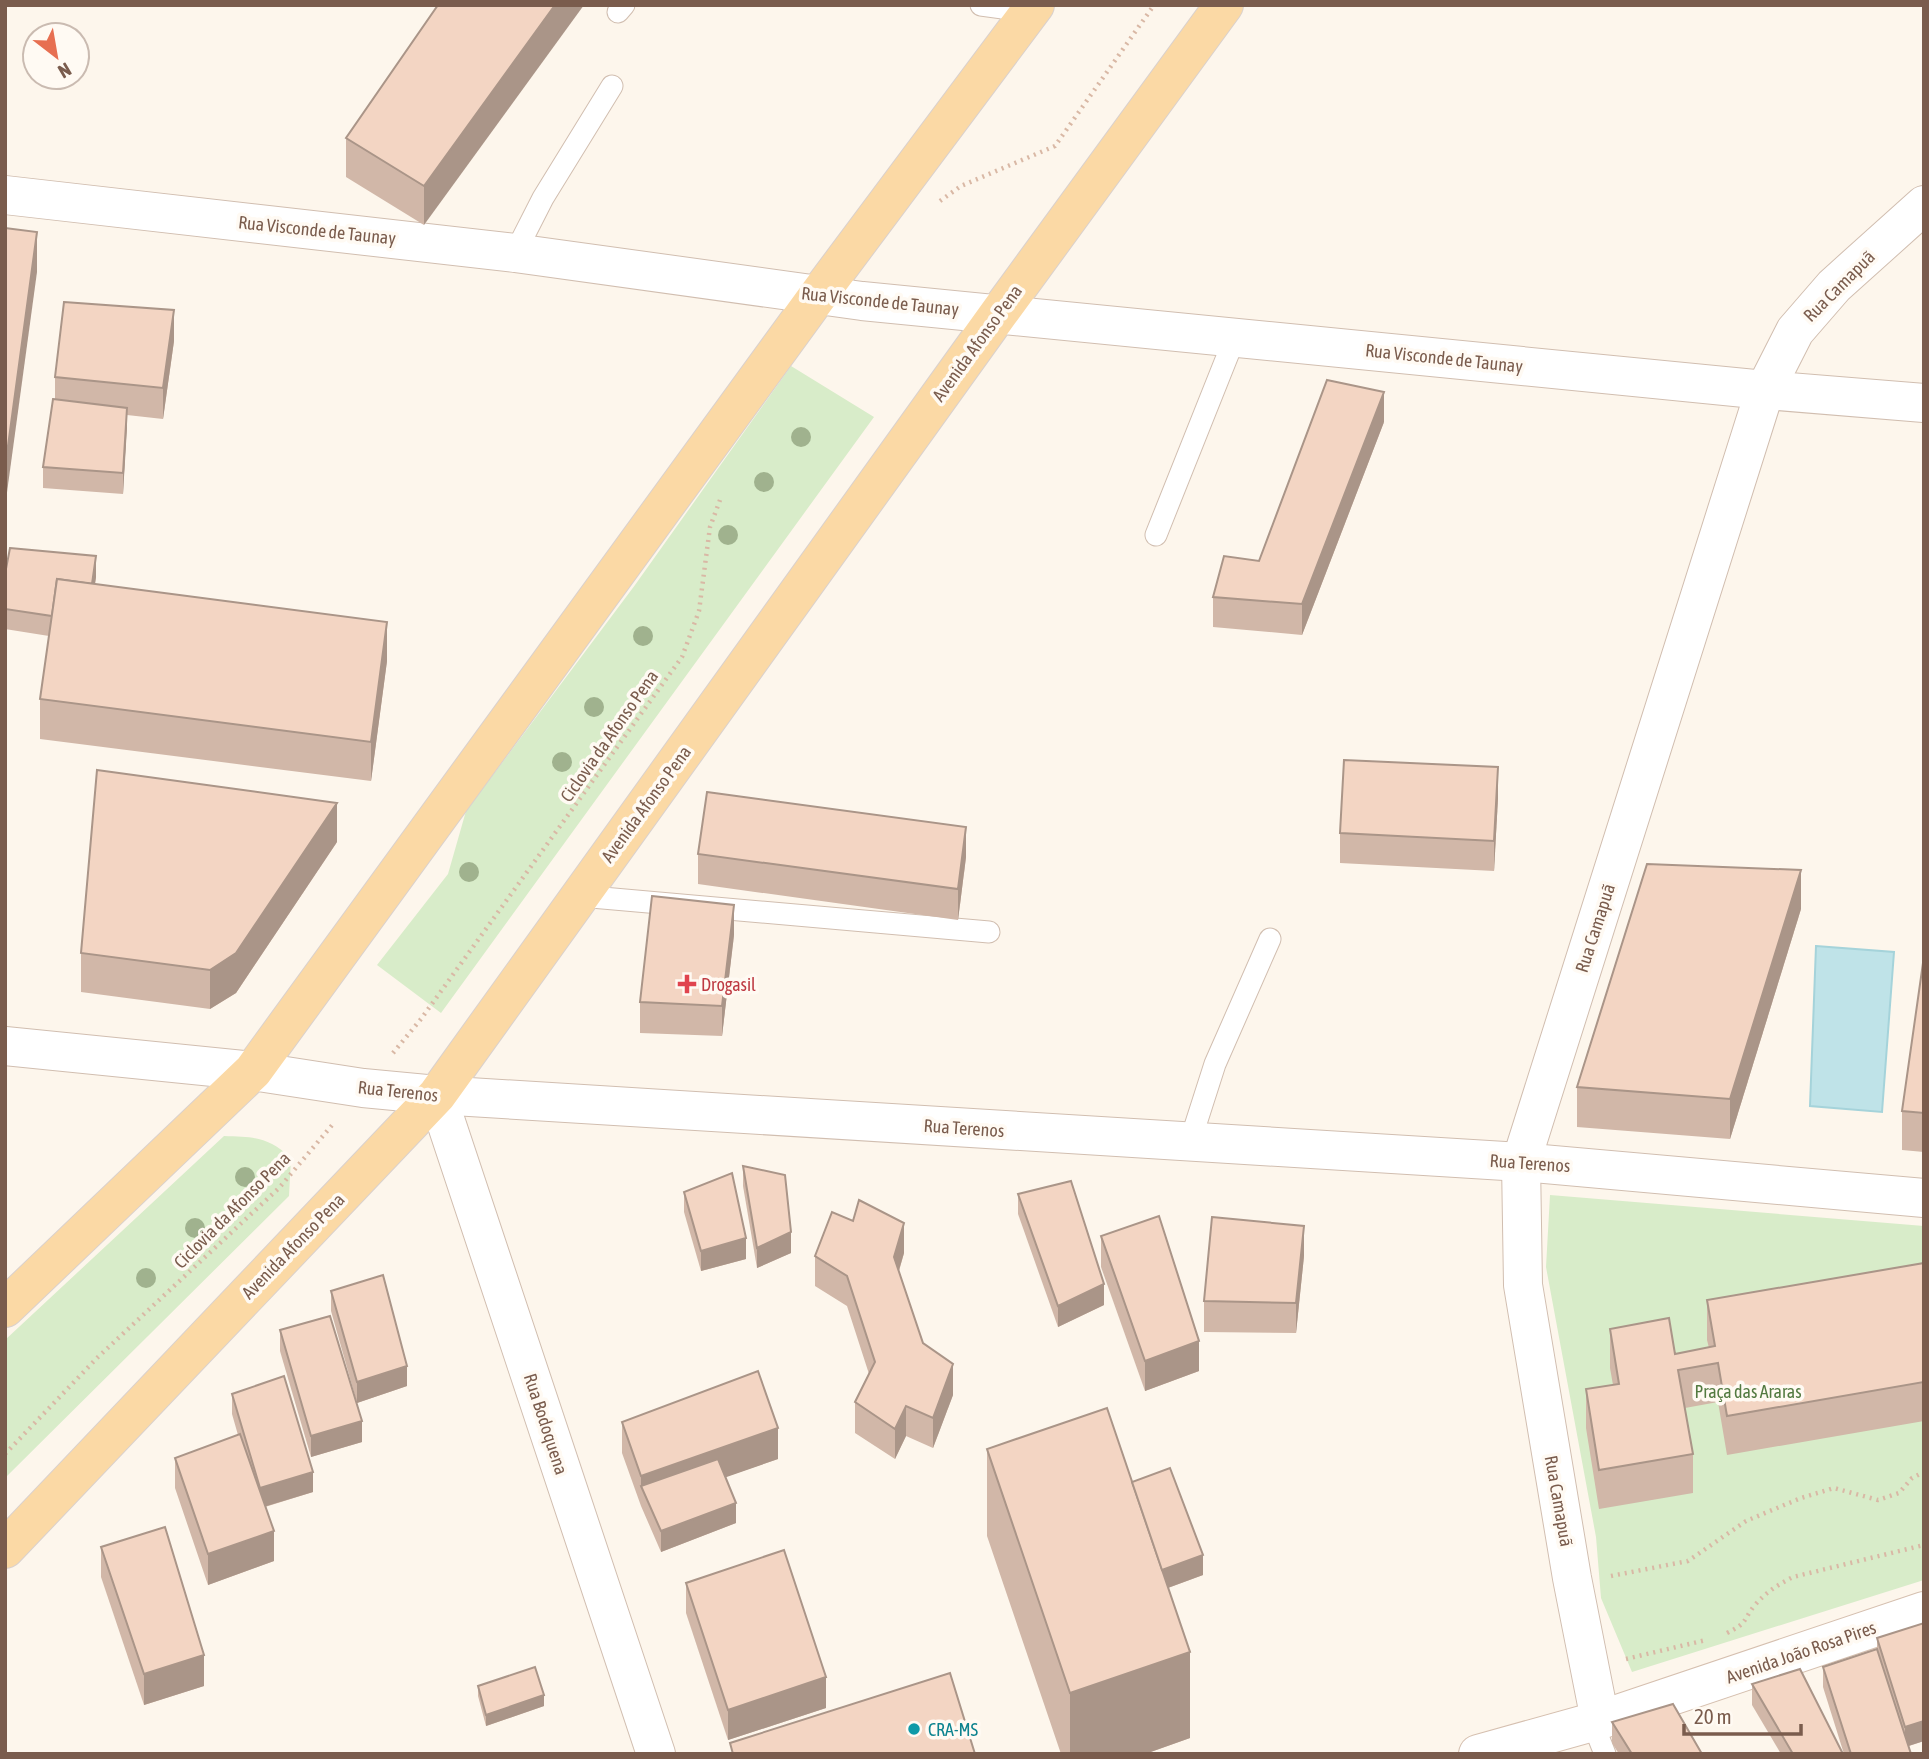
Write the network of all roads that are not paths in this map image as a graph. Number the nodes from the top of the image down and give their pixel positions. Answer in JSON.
{"nodes":[{"id":1,"x":981,"y":5,"type":"edge"},
{"id":2,"x":1224,"y":5,"type":"edge"},
{"id":3,"x":1033,"y":8,"type":"edge"},
{"id":4,"x":612,"y":86,"type":"dead end"},
{"id":5,"x":5,"y":195,"type":"edge"},
{"id":6,"x":1924,"y":205,"type":"edge"},
{"id":7,"x":515,"y":253,"type":"junction"},
{"id":8,"x":819,"y":294,"type":"junction"},
{"id":9,"x":999,"y":313,"type":"junction"},
{"id":10,"x":1235,"y":337,"type":"junction"},
{"id":11,"x":1765,"y":390,"type":"junction"},
{"id":12,"x":1924,"y":403,"type":"edge"},
{"id":13,"x":1156,"y":535,"type":"dead end"},
{"id":14,"x":580,"y":896,"type":"junction"},
{"id":15,"x":989,"y":932,"type":"dead end"},
{"id":16,"x":1270,"y":939,"type":"dead end"},
{"id":17,"x":5,"y":1046,"type":"edge"},
{"id":18,"x":253,"y":1071,"type":"junction"},
{"id":19,"x":437,"y":1095,"type":"junction"},
{"id":20,"x":1190,"y":1142,"type":"junction"},
{"id":21,"x":1521,"y":1162,"type":"junction"},
{"id":22,"x":1924,"y":1198,"type":"edge"},
{"id":23,"x":5,"y":1308,"type":"edge"},
{"id":24,"x":5,"y":1549,"type":"edge"},
{"id":25,"x":1924,"y":1611,"type":"edge"},
{"id":26,"x":1599,"y":1732,"type":"edge"},
{"id":27,"x":656,"y":1754,"type":"edge"},
{"id":28,"x":1478,"y":1754,"type":"edge"}],
"edges":[{"from":1,"to":3,"type":"lane"},
{"from":2,"to":9,"type":"main road","name":"Avenida Afonso Pena"},
{"from":3,"to":8,"type":"main road"},
{"from":4,"to":7,"type":"lane"},
{"from":5,"to":7,"type":"street","name":"Rua Visconde de Taunay"},
{"from":6,"to":11,"type":"street","name":"Rua Camapuã"},
{"from":7,"to":8,"type":"street","name":"Rua Visconde de Taunay"},
{"from":8,"to":9,"type":"street","name":"Rua Visconde de Taunay"},
{"from":8,"to":18,"type":"main road"},
{"from":9,"to":10,"type":"street","name":"Rua Visconde de Taunay"},
{"from":9,"to":14,"type":"main road","name":"Avenida Afonso Pena"},
{"from":10,"to":11,"type":"street","name":"Rua Visconde de Taunay"},
{"from":10,"to":13,"type":"lane"},
{"from":11,"to":12,"type":"street","name":"Rua Visconde de Taunay"},
{"from":11,"to":21,"type":"street","name":"Rua Camapuã"},
{"from":14,"to":15,"type":"lane"},
{"from":14,"to":19,"type":"main road","name":"Avenida Afonso Pena"},
{"from":16,"to":20,"type":"lane"},
{"from":17,"to":18,"type":"street","name":"Rua Terenos"},
{"from":18,"to":19,"type":"street","name":"Rua Terenos"},
{"from":18,"to":23,"type":"main road"},
{"from":19,"to":20,"type":"street","name":"Rua Terenos"},
{"from":19,"to":24,"type":"main road","name":"Avenida Afonso Pena"},
{"from":19,"to":27,"type":"street","name":"Rua Bodoquena"},
{"from":20,"to":21,"type":"street","name":"Rua Terenos"},
{"from":21,"to":22,"type":"street","name":"Rua Terenos"},
{"from":21,"to":26,"type":"street","name":"Rua Camapuã"},
{"from":25,"to":26,"type":"street","name":"Avenida João Rosa Pires"},
{"from":26,"to":28,"type":"street","name":"Avenida João Rosa Pires"}]}
